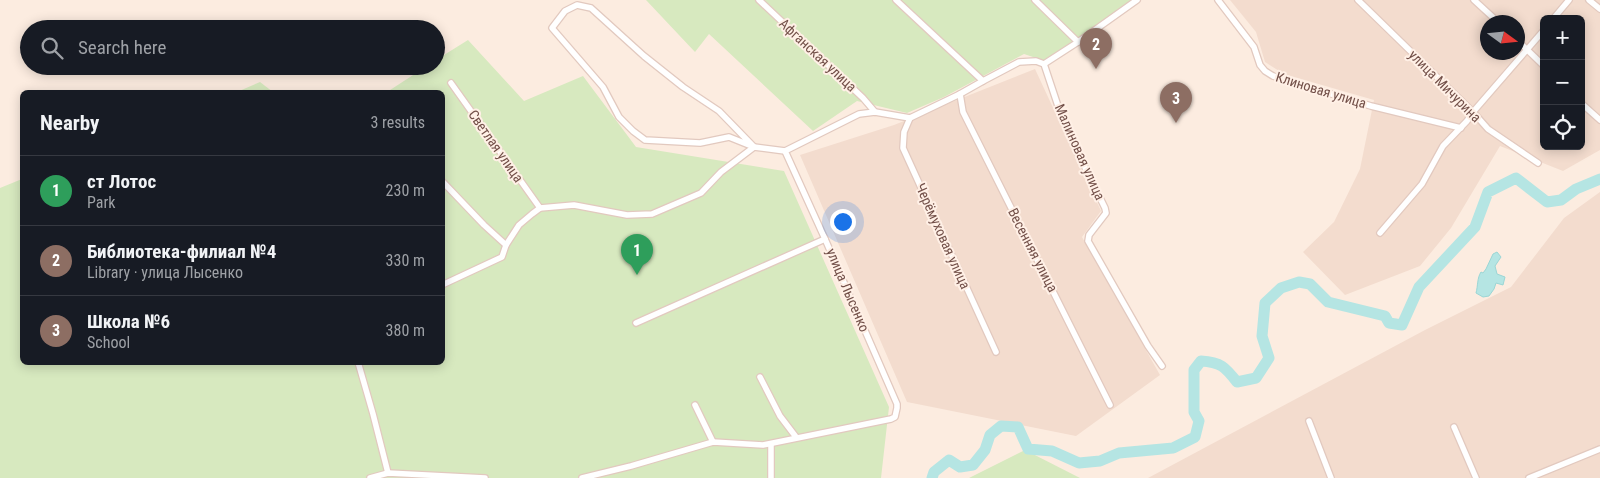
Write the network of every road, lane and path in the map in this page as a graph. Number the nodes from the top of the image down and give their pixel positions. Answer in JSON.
{"nodes":[{"id":1,"x":759,"y":0,"type":"edge"},
{"id":2,"x":896,"y":0,"type":"edge"},
{"id":3,"x":1035,"y":0,"type":"edge"},
{"id":4,"x":1137,"y":0,"type":"edge"},
{"id":5,"x":1218,"y":0,"type":"edge"},
{"id":6,"x":1358,"y":0,"type":"edge"},
{"id":7,"x":1474,"y":0,"type":"edge"},
{"id":8,"x":1568,"y":0,"type":"edge"},
{"id":9,"x":1589,"y":0,"type":"edge"},
{"id":10,"x":1600,"y":9,"type":"edge"},
{"id":11,"x":1490,"y":15,"type":"edge"},
{"id":12,"x":1556,"y":15,"type":"edge"},
{"id":13,"x":1540,"y":35,"type":"edge"},
{"id":14,"x":1078,"y":42,"type":"junction"},
{"id":15,"x":1527,"y":50,"type":"junction"},
{"id":16,"x":1540,"y":62,"type":"edge"},
{"id":17,"x":1044,"y":64,"type":"junction"},
{"id":18,"x":982,"y":80,"type":"junction"},
{"id":19,"x":451,"y":83,"type":"dead end"},
{"id":20,"x":960,"y":94,"type":"junction"},
{"id":21,"x":1584,"y":105,"type":"edge"},
{"id":22,"x":875,"y":112,"type":"junction"},
{"id":23,"x":1473,"y":112,"type":"junction"},
{"id":24,"x":910,"y":118,"type":"junction"},
{"id":25,"x":1600,"y":120,"type":"edge"},
{"id":26,"x":1461,"y":128,"type":"junction"},
{"id":27,"x":754,"y":147,"type":"junction"},
{"id":28,"x":785,"y":151,"type":"junction"},
{"id":29,"x":1538,"y":163,"type":"dead end"},
{"id":30,"x":445,"y":184,"type":"edge"},
{"id":31,"x":540,"y":208,"type":"junction"},
{"id":32,"x":1380,"y":233,"type":"dead end"},
{"id":33,"x":826,"y":239,"type":"junction"},
{"id":34,"x":506,"y":245,"type":"junction"},
{"id":35,"x":445,"y":284,"type":"edge"},
{"id":36,"x":636,"y":324,"type":"dead end"},
{"id":37,"x":996,"y":352,"type":"dead end"},
{"id":38,"x":359,"y":365,"type":"edge"},
{"id":39,"x":1162,"y":366,"type":"dead end"},
{"id":40,"x":760,"y":377,"type":"dead end"},
{"id":41,"x":695,"y":405,"type":"dead end"},
{"id":42,"x":1110,"y":405,"type":"dead end"},
{"id":43,"x":1309,"y":421,"type":"dead end"},
{"id":44,"x":1454,"y":427,"type":"dead end"},
{"id":45,"x":796,"y":437,"type":"junction"},
{"id":46,"x":713,"y":442,"type":"junction"},
{"id":47,"x":771,"y":444,"type":"junction"},
{"id":48,"x":1600,"y":449,"type":"edge"},
{"id":49,"x":388,"y":473,"type":"junction"},
{"id":50,"x":414,"y":476,"type":"edge"},
{"id":51,"x":370,"y":478,"type":"edge"},
{"id":52,"x":485,"y":478,"type":"edge"},
{"id":53,"x":582,"y":478,"type":"edge"},
{"id":54,"x":771,"y":478,"type":"edge"},
{"id":55,"x":1331,"y":478,"type":"edge"},
{"id":56,"x":1476,"y":478,"type":"edge"},
{"id":57,"x":1529,"y":478,"type":"edge"}],
"edges":[{"from":1,"to":22,"type":"street","name":"Афганская улица"},
{"from":2,"to":18,"type":"street"},
{"from":3,"to":14,"type":"street"},
{"from":4,"to":14,"type":"street"},
{"from":5,"to":26,"type":"street","name":"Клиновая улица"},
{"from":6,"to":23,"type":"street","name":"улица Мичурина"},
{"from":7,"to":11,"type":"street"},
{"from":8,"to":12,"type":"street"},
{"from":9,"to":10,"type":"street"},
{"from":13,"to":15,"type":"street"},
{"from":14,"to":17,"type":"street"},
{"from":15,"to":16,"type":"street"},
{"from":15,"to":23,"type":"street"},
{"from":17,"to":18,"type":"street"},
{"from":17,"to":39,"type":"street","name":"Малиновая улица"},
{"from":18,"to":20,"type":"street"},
{"from":19,"to":31,"type":"street","name":"Светлая улица"},
{"from":20,"to":24,"type":"street"},
{"from":20,"to":42,"type":"street","name":"Весенняя улица"},
{"from":21,"to":25,"type":"street"},
{"from":22,"to":24,"type":"street"},
{"from":22,"to":28,"type":"street"},
{"from":23,"to":26,"type":"street"},
{"from":23,"to":29,"type":"street","name":"улица Мичурина"},
{"from":24,"to":37,"type":"street","name":"Черёмуховая улица"},
{"from":26,"to":32,"type":"street"},
{"from":27,"to":27,"type":"street"},
{"from":27,"to":28,"type":"street"},
{"from":27,"to":31,"type":"street"},
{"from":28,"to":33,"type":"street","name":"улица Лысенко"},
{"from":30,"to":34,"type":"street"},
{"from":31,"to":34,"type":"street"},
{"from":33,"to":36,"type":"street"},
{"from":33,"to":45,"type":"street","name":"улица Лысенко"},
{"from":34,"to":35,"type":"street"},
{"from":38,"to":49,"type":"street"},
{"from":40,"to":45,"type":"street"},
{"from":41,"to":46,"type":"street"},
{"from":43,"to":55,"type":"street"},
{"from":44,"to":56,"type":"street"},
{"from":45,"to":47,"type":"street","name":"улица Лысенко"},
{"from":46,"to":47,"type":"street","name":"улица Лысенко"},
{"from":46,"to":53,"type":"street","name":"улица Лысенко"},
{"from":47,"to":54,"type":"street"},
{"from":48,"to":57,"type":"street"},
{"from":49,"to":50,"type":"street"},
{"from":49,"to":51,"type":"street"},
{"from":50,"to":52,"type":"street"}]}
